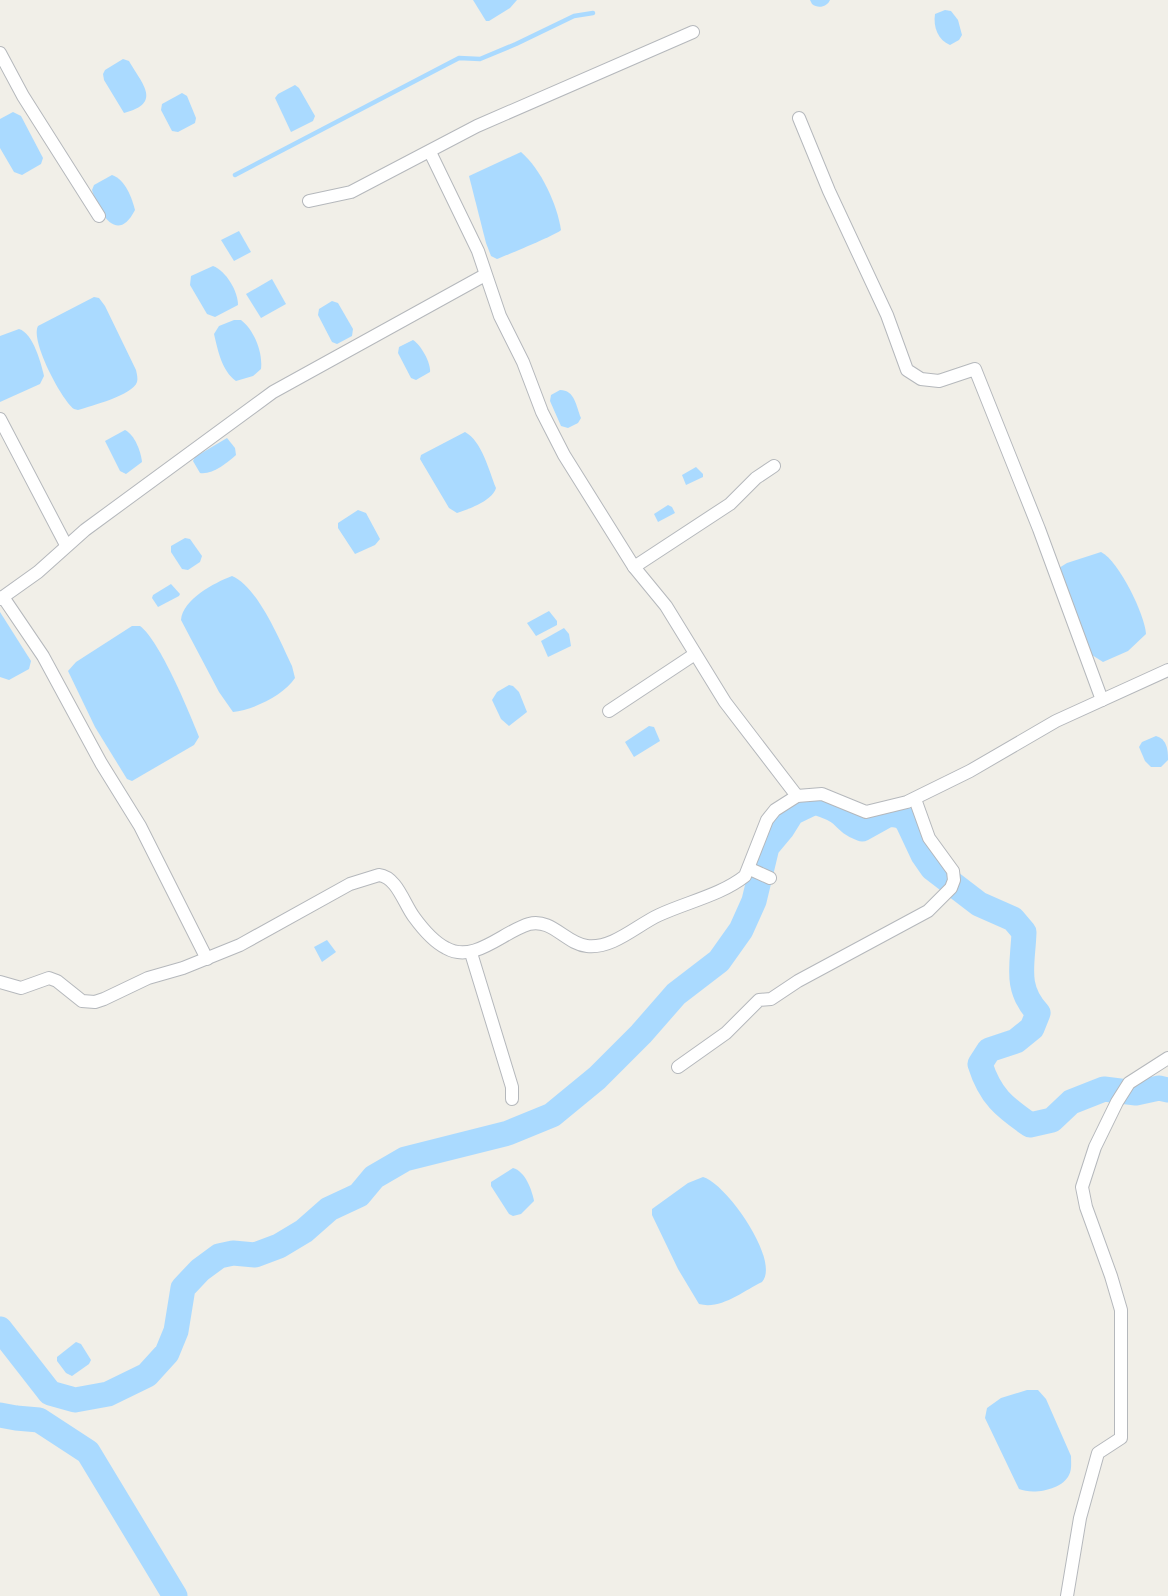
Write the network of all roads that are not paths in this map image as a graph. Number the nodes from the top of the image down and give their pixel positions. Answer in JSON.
{"nodes":[{"id":1,"x":693,"y":32,"type":"dead end"},
{"id":2,"x":0,"y":53,"type":"edge"},
{"id":3,"x":799,"y":118,"type":"dead end"},
{"id":4,"x":430,"y":152,"type":"junction"},
{"id":5,"x":309,"y":201,"type":"dead end"},
{"id":6,"x":99,"y":216,"type":"dead end"},
{"id":7,"x":485,"y":275,"type":"junction"},
{"id":8,"x":0,"y":419,"type":"edge"},
{"id":9,"x":774,"y":466,"type":"dead end"},
{"id":10,"x":66,"y":545,"type":"junction"},
{"id":11,"x":634,"y":567,"type":"junction"},
{"id":12,"x":2,"y":598,"type":"edge"},
{"id":13,"x":695,"y":654,"type":"junction"},
{"id":14,"x":1168,"y":670,"type":"edge"},
{"id":15,"x":1102,"y":700,"type":"junction"},
{"id":16,"x":609,"y":711,"type":"dead end"},
{"id":17,"x":797,"y":796,"type":"junction"},
{"id":18,"x":915,"y":799,"type":"junction"},
{"id":19,"x":752,"y":870,"type":"junction"},
{"id":20,"x":770,"y":878,"type":"dead end"},
{"id":21,"x":471,"y":953,"type":"junction"},
{"id":22,"x":207,"y":959,"type":"junction"},
{"id":23,"x":0,"y":982,"type":"edge"},
{"id":24,"x":1168,"y":1058,"type":"edge"},
{"id":25,"x":678,"y":1067,"type":"dead end"},
{"id":26,"x":512,"y":1099,"type":"dead end"},
{"id":27,"x":1067,"y":1596,"type":"edge"}],
"edges":[{"from":1,"to":4,"type":"street"},
{"from":2,"to":6,"type":"street"},
{"from":3,"to":15,"type":"street"},
{"from":4,"to":5,"type":"street"},
{"from":4,"to":7,"type":"street"},
{"from":7,"to":10,"type":"street"},
{"from":7,"to":11,"type":"street"},
{"from":8,"to":10,"type":"street"},
{"from":9,"to":11,"type":"street"},
{"from":10,"to":12,"type":"street"},
{"from":11,"to":13,"type":"street"},
{"from":12,"to":22,"type":"street"},
{"from":13,"to":16,"type":"street"},
{"from":13,"to":17,"type":"street"},
{"from":14,"to":15,"type":"street"},
{"from":15,"to":18,"type":"street"},
{"from":17,"to":18,"type":"street"},
{"from":17,"to":19,"type":"street"},
{"from":18,"to":25,"type":"street"},
{"from":19,"to":20,"type":"street"},
{"from":19,"to":21,"type":"street"},
{"from":21,"to":22,"type":"street"},
{"from":21,"to":26,"type":"street"},
{"from":22,"to":23,"type":"street"},
{"from":24,"to":27,"type":"street"}]}
